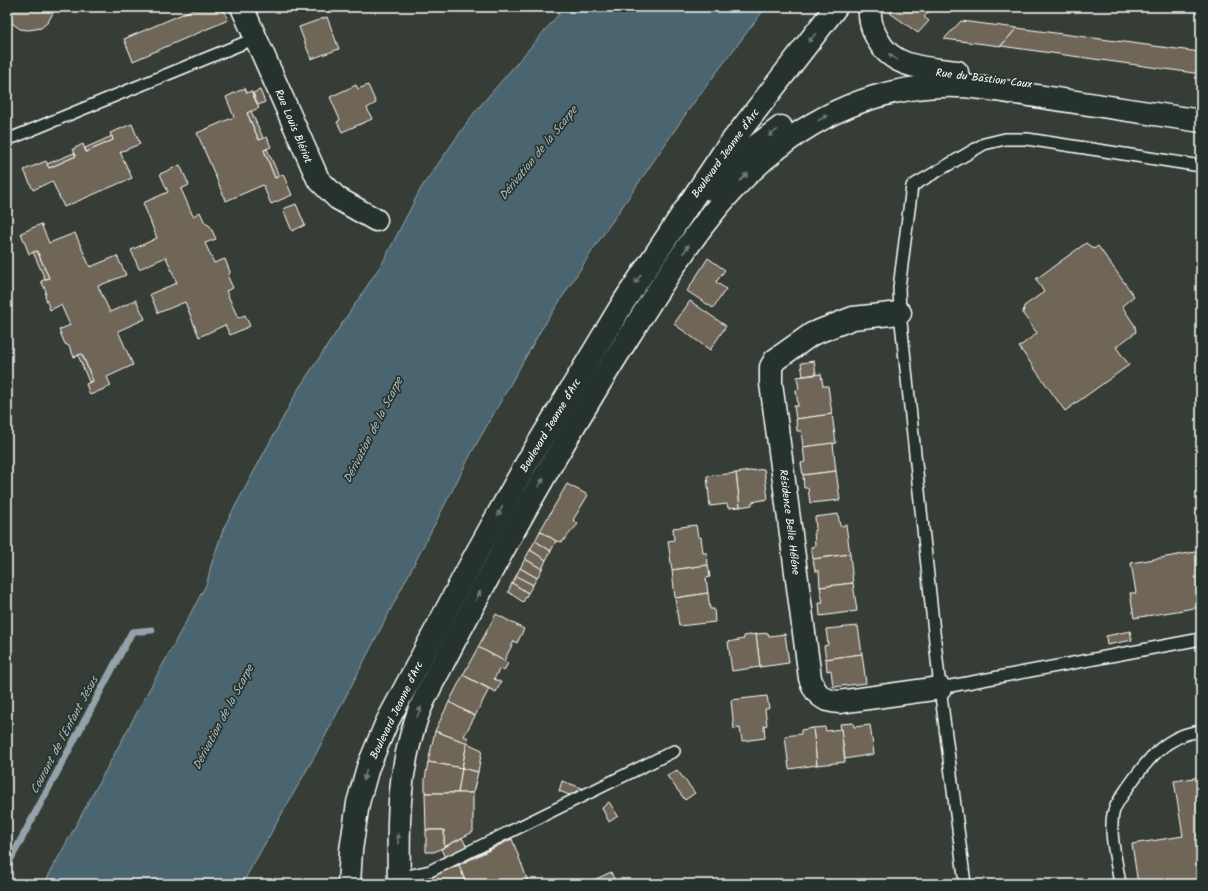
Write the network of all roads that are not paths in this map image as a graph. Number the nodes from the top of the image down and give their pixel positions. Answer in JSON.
{"nodes":[{"id":1,"x":242,"y":7,"type":"edge"},
{"id":2,"x":836,"y":7,"type":"edge"},
{"id":3,"x":870,"y":7,"type":"edge"},
{"id":4,"x":256,"y":38,"type":"junction"},
{"id":5,"x":957,"y":72,"type":"junction"},
{"id":6,"x":1201,"y":108,"type":"edge"},
{"id":7,"x":1201,"y":121,"type":"edge"},
{"id":8,"x":7,"y":140,"type":"edge"},
{"id":9,"x":1201,"y":166,"type":"edge"},
{"id":10,"x":718,"y":206,"type":"joint"},
{"id":11,"x":376,"y":220,"type":"dead end"},
{"id":12,"x":660,"y":247,"type":"junction"},
{"id":13,"x":900,"y":313,"type":"junction"},
{"id":14,"x":1201,"y":639,"type":"edge"},
{"id":15,"x":940,"y":688,"type":"junction"},
{"id":16,"x":1201,"y":730,"type":"edge"},
{"id":17,"x":674,"y":751,"type":"dead end"},
{"id":18,"x":398,"y":881,"type":"edge"},
{"id":19,"x":349,"y":884,"type":"edge"},
{"id":20,"x":965,"y":884,"type":"edge"},
{"id":21,"x":1120,"y":884,"type":"edge"}],
"edges":[{"from":1,"to":4,"type":"main road","name":"Rue Louis Blériot"},
{"from":2,"to":12,"type":"main road","name":"Boulevard Jeanne d'Arc","one_way":true},
{"from":5,"to":3,"type":"main road","one_way":true},
{"from":4,"to":8,"type":"lane"},
{"from":4,"to":11,"type":"main road","name":"Rue Louis Blériot"},
{"from":5,"to":6,"type":"main road","name":"Rue du Bastion Caux"},
{"from":5,"to":12,"type":"main road","name":"Rue du Bastion Caux","one_way":true},
{"from":10,"to":7,"type":"main road","name":"Rue du Bastion Caux","one_way":true},
{"from":9,"to":13,"type":"lane"},
{"from":18,"to":10,"type":"main road","name":"Boulevard Jeanne d'Arc","one_way":true},
{"from":12,"to":19,"type":"main road","name":"Boulevard Jeanne d'Arc","one_way":true},
{"from":13,"to":15,"type":"lane"},
{"from":13,"to":15,"type":"main road","name":"Résidence Belle Héléne"},
{"from":14,"to":15,"type":"lane"},
{"from":15,"to":20,"type":"lane"},
{"from":16,"to":21,"type":"lane"},
{"from":17,"to":18,"type":"lane"}]}
